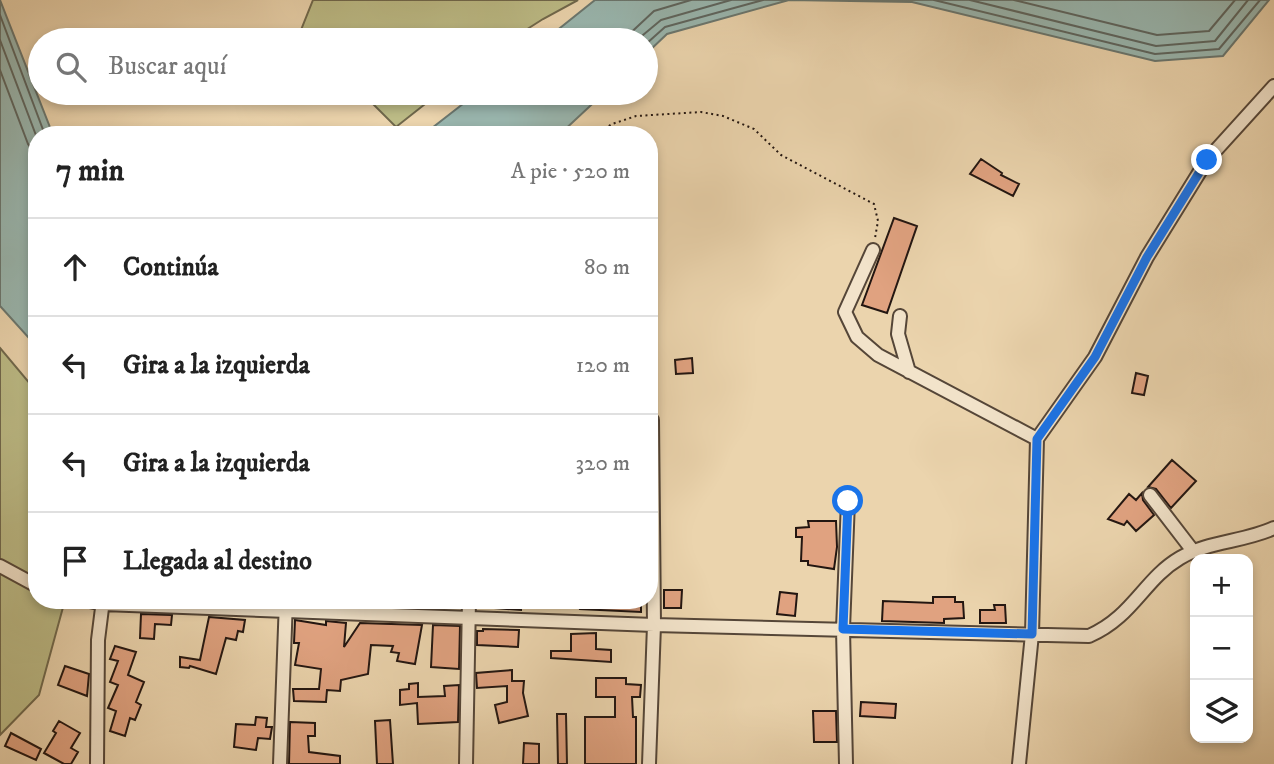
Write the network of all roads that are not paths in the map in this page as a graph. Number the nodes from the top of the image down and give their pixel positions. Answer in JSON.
{"nodes":[{"id":1,"x":1274,"y":86,"type":"edge"},
{"id":2,"x":873,"y":250,"type":"road end"},
{"id":3,"x":900,"y":316,"type":"dead end"},
{"id":4,"x":909,"y":372,"type":"junction"},
{"id":5,"x":1037,"y":439,"type":"junction"},
{"id":6,"x":1150,"y":495,"type":"dead end"},
{"id":7,"x":848,"y":501,"type":"dead end"},
{"id":8,"x":1274,"y":528,"type":"edge"},
{"id":9,"x":1193,"y":551,"type":"junction"},
{"id":10,"x":0,"y":566,"type":"edge"},
{"id":11,"x":28,"y":581,"type":"edge"},
{"id":12,"x":102,"y":609,"type":"edge"},
{"id":13,"x":285,"y":609,"type":"edge"},
{"id":14,"x":335,"y":609,"type":"edge"},
{"id":15,"x":469,"y":609,"type":"edge"},
{"id":16,"x":654,"y":609,"type":"edge"},
{"id":17,"x":469,"y":617,"type":"junction"},
{"id":18,"x":654,"y":625,"type":"junction"},
{"id":19,"x":843,"y":629,"type":"junction"},
{"id":20,"x":1032,"y":634,"type":"junction"},
{"id":21,"x":97,"y":764,"type":"edge"},
{"id":22,"x":280,"y":764,"type":"edge"},
{"id":23,"x":466,"y":764,"type":"edge"},
{"id":24,"x":649,"y":764,"type":"edge"},
{"id":25,"x":846,"y":764,"type":"edge"},
{"id":26,"x":1019,"y":764,"type":"edge"}],
"edges":[{"from":1,"to":5,"type":"street"},
{"from":2,"to":4,"type":"street"},
{"from":3,"to":4,"type":"street"},
{"from":4,"to":5,"type":"street"},
{"from":5,"to":20,"type":"street"},
{"from":6,"to":9,"type":"street"},
{"from":7,"to":19,"type":"street"},
{"from":8,"to":9,"type":"street"},
{"from":9,"to":20,"type":"street"},
{"from":10,"to":11,"type":"street"},
{"from":12,"to":21,"type":"street"},
{"from":13,"to":22,"type":"street"},
{"from":14,"to":17,"type":"street"},
{"from":15,"to":17,"type":"street"},
{"from":16,"to":18,"type":"street"},
{"from":17,"to":18,"type":"street"},
{"from":17,"to":23,"type":"street"},
{"from":18,"to":19,"type":"street"},
{"from":18,"to":24,"type":"street"},
{"from":19,"to":20,"type":"street"},
{"from":19,"to":25,"type":"street"},
{"from":20,"to":26,"type":"street"}]}
